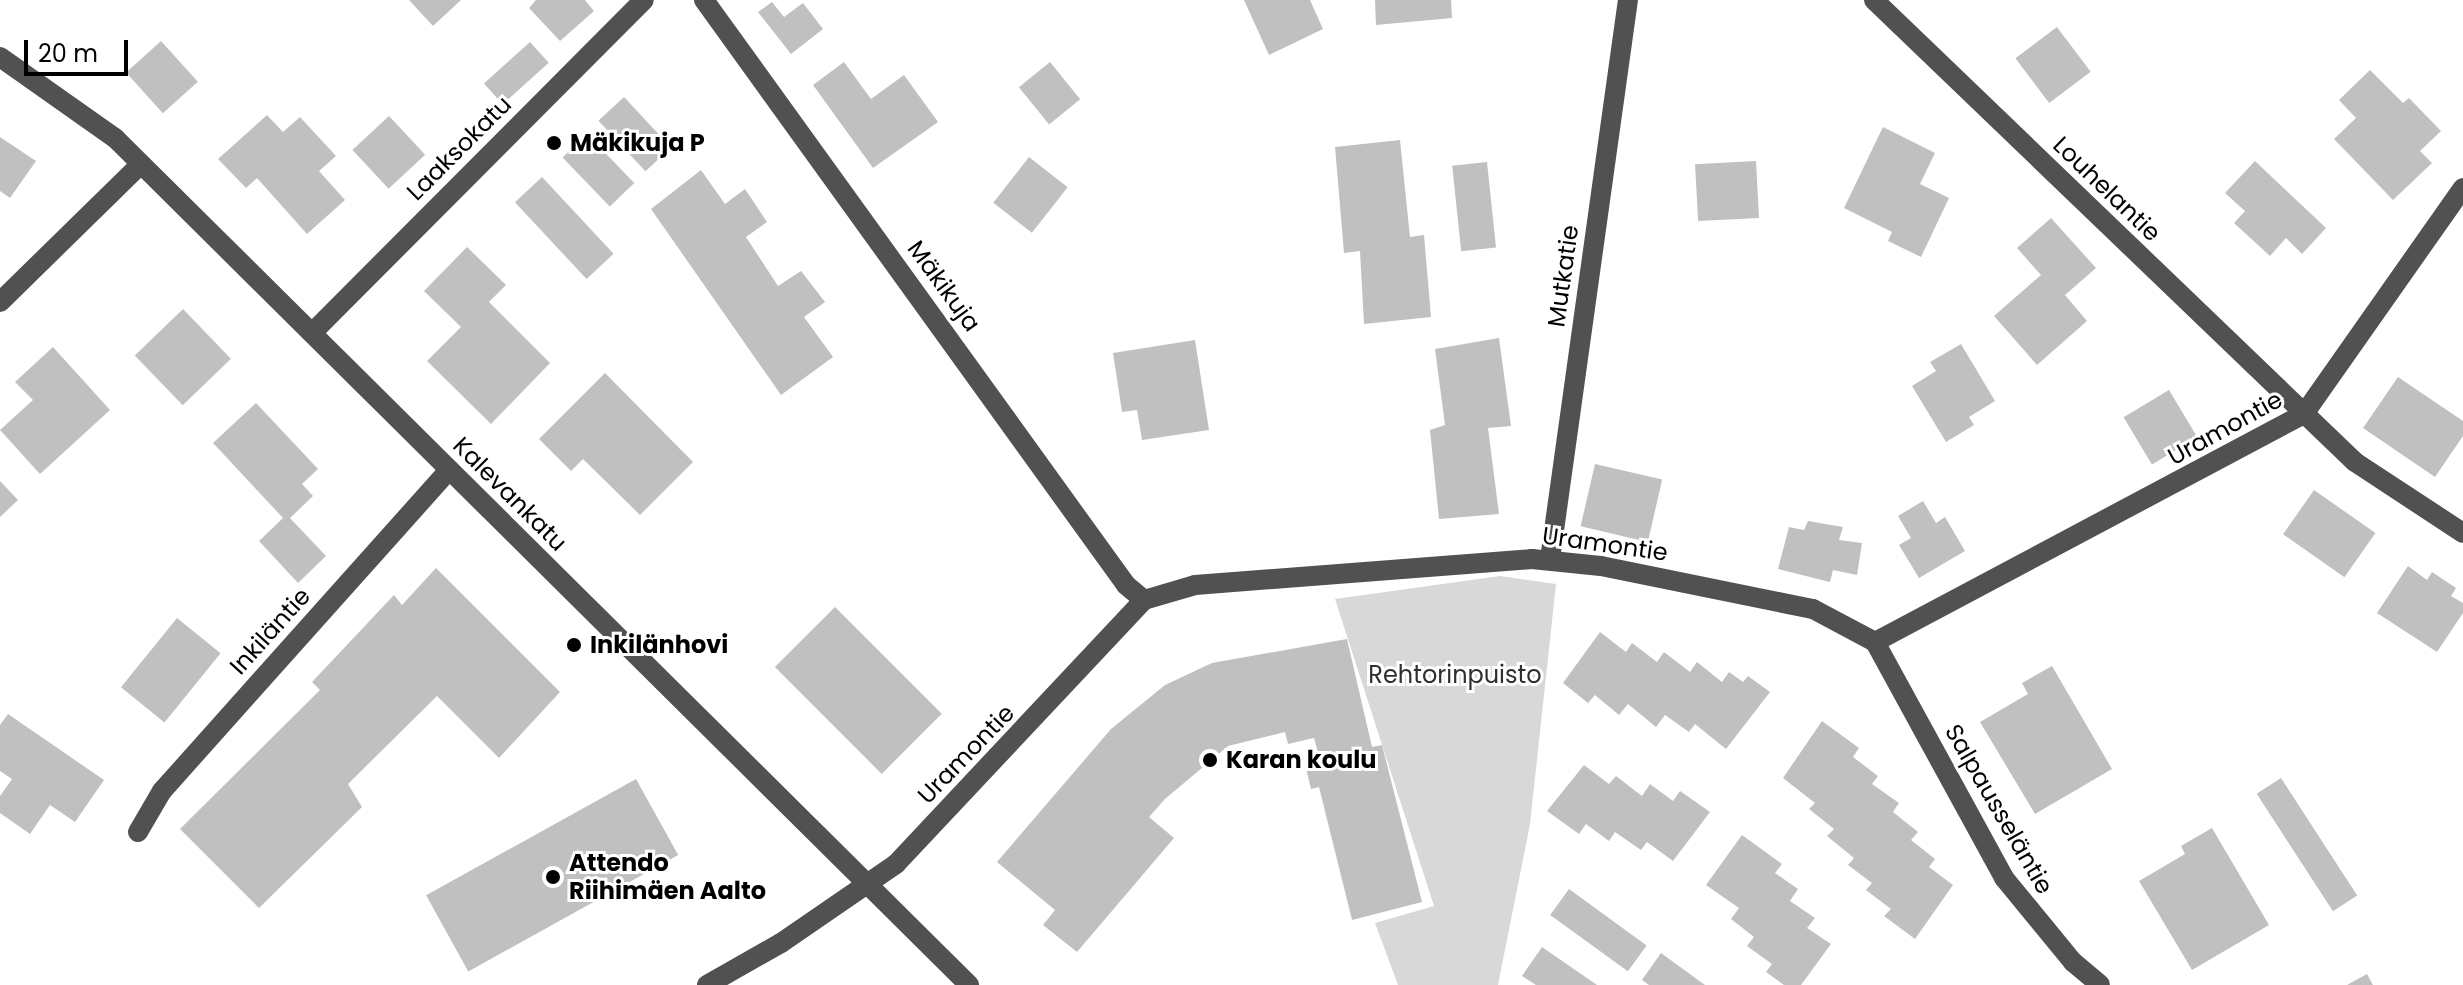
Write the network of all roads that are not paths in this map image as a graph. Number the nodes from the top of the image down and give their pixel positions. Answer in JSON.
{"nodes":[{"id":1,"x":644,"y":0,"type":"edge"},
{"id":2,"x":704,"y":0,"type":"edge"},
{"id":3,"x":1628,"y":0,"type":"edge"},
{"id":4,"x":1874,"y":0,"type":"edge"},
{"id":5,"x":0,"y":57,"type":"edge"},
{"id":6,"x":141,"y":164,"type":"junction"},
{"id":7,"x":2463,"y":188,"type":"edge"},
{"id":8,"x":0,"y":302,"type":"edge"},
{"id":9,"x":312,"y":333,"type":"junction"},
{"id":10,"x":2304,"y":414,"type":"junction"},
{"id":11,"x":449,"y":470,"type":"junction"},
{"id":12,"x":2463,"y":533,"type":"edge"},
{"id":13,"x":1550,"y":559,"type":"junction"},
{"id":14,"x":1144,"y":600,"type":"junction"},
{"id":15,"x":1875,"y":642,"type":"junction"},
{"id":16,"x":138,"y":832,"type":"dead end"},
{"id":17,"x":866,"y":886,"type":"junction"},
{"id":18,"x":707,"y":985,"type":"edge"},
{"id":19,"x":969,"y":985,"type":"edge"},
{"id":20,"x":2100,"y":985,"type":"edge"}],
"edges":[{"from":1,"to":9,"type":"street","name":"Laaksokatu"},
{"from":2,"to":14,"type":"street","name":"Mäkikuja"},
{"from":3,"to":13,"type":"street","name":"Mutkatie"},
{"from":4,"to":10,"type":"street","name":"Louhelantie"},
{"from":5,"to":6,"type":"street","name":"Kalevankatu"},
{"from":6,"to":8,"type":"street"},
{"from":6,"to":9,"type":"street","name":"Kalevankatu"},
{"from":7,"to":10,"type":"street","name":"Uramontie"},
{"from":9,"to":11,"type":"street","name":"Kalevankatu"},
{"from":10,"to":12,"type":"street","name":"Louhelantie"},
{"from":10,"to":15,"type":"street","name":"Uramontie"},
{"from":11,"to":16,"type":"street","name":"Inkiläntie"},
{"from":11,"to":17,"type":"street","name":"Kalevankatu"},
{"from":13,"to":14,"type":"street","name":"Uramontie"},
{"from":13,"to":15,"type":"street","name":"Uramontie"},
{"from":14,"to":17,"type":"street","name":"Uramontie"},
{"from":15,"to":20,"type":"street","name":"Salpausseläntie"},
{"from":17,"to":18,"type":"street","name":"Uramontie"},
{"from":17,"to":19,"type":"street","name":"Kalevankatu"}]}
